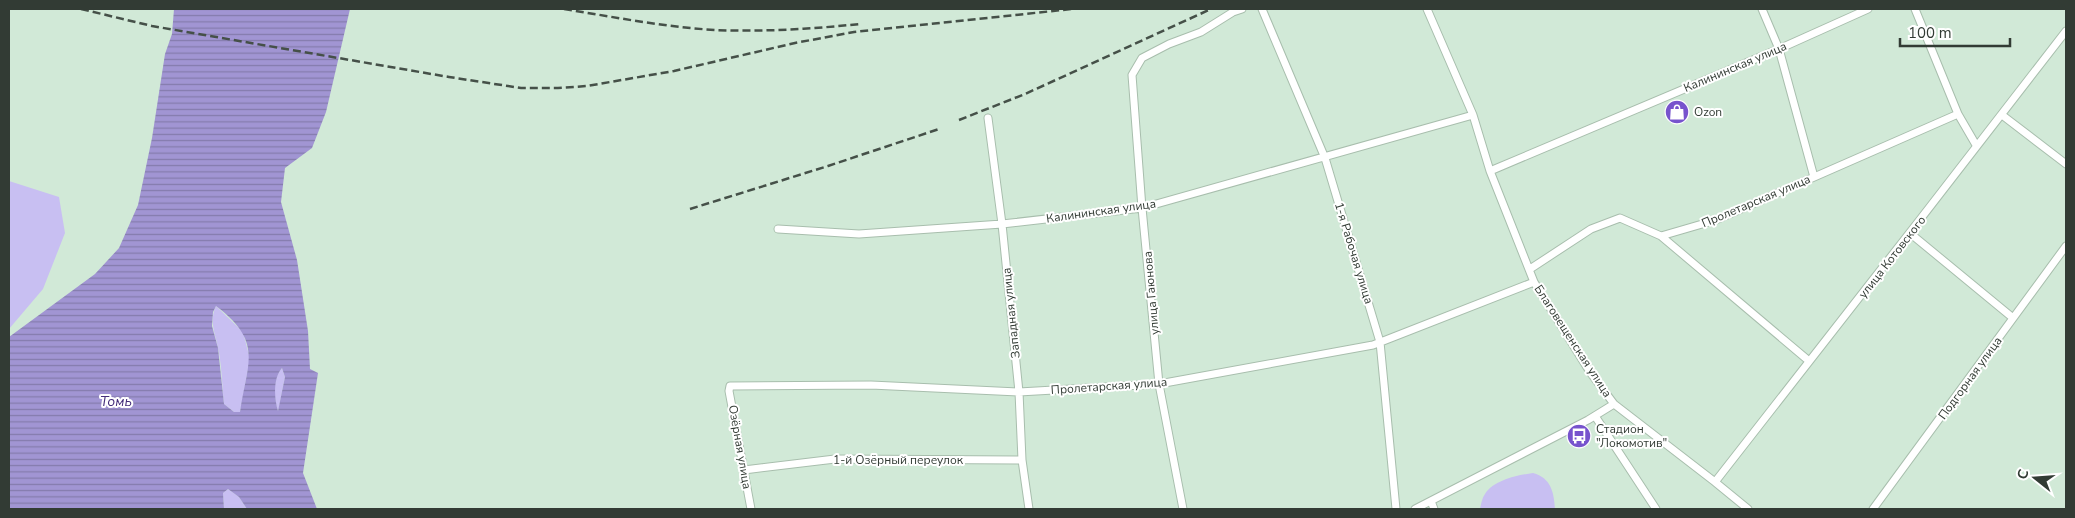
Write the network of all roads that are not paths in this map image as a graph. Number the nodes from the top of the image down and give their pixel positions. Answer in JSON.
{"nodes":[{"id":1,"x":1242,"y":9,"type":"edge"},
{"id":2,"x":1262,"y":9,"type":"edge"},
{"id":3,"x":1427,"y":9,"type":"edge"},
{"id":4,"x":1762,"y":9,"type":"edge"},
{"id":5,"x":1868,"y":9,"type":"edge"},
{"id":6,"x":1915,"y":9,"type":"edge"},
{"id":7,"x":2066,"y":31,"type":"edge"},
{"id":8,"x":1779,"y":49,"type":"junction"},
{"id":9,"x":1958,"y":114,"type":"junction"},
{"id":10,"x":1473,"y":115,"type":"junction"},
{"id":11,"x":2002,"y":115,"type":"junction"},
{"id":12,"x":988,"y":118,"type":"dead end"},
{"id":13,"x":1976,"y":146,"type":"junction"},
{"id":14,"x":1325,"y":158,"type":"junction"},
{"id":15,"x":2066,"y":164,"type":"edge"},
{"id":16,"x":1490,"y":171,"type":"junction"},
{"id":17,"x":1814,"y":177,"type":"junction"},
{"id":18,"x":1142,"y":208,"type":"junction"},
{"id":19,"x":1002,"y":224,"type":"junction"},
{"id":20,"x":778,"y":229,"type":"dead end"},
{"id":21,"x":1911,"y":234,"type":"junction"},
{"id":22,"x":1661,"y":236,"type":"junction"},
{"id":23,"x":2066,"y":246,"type":"edge"},
{"id":24,"x":1530,"y":269,"type":"junction"},
{"id":25,"x":1534,"y":282,"type":"junction"},
{"id":26,"x":2013,"y":318,"type":"junction"},
{"id":27,"x":1380,"y":342,"type":"junction"},
{"id":28,"x":1809,"y":361,"type":"junction"},
{"id":29,"x":1159,"y":384,"type":"junction"},
{"id":30,"x":730,"y":386,"type":"joint"},
{"id":31,"x":1019,"y":392,"type":"junction"},
{"id":32,"x":1614,"y":404,"type":"junction"},
{"id":33,"x":1595,"y":416,"type":"junction"},
{"id":34,"x":1022,"y":460,"type":"junction"},
{"id":35,"x":744,"y":470,"type":"junction"},
{"id":36,"x":1715,"y":482,"type":"junction"},
{"id":37,"x":1431,"y":501,"type":"junction"},
{"id":38,"x":751,"y":509,"type":"edge"},
{"id":39,"x":1029,"y":509,"type":"edge"},
{"id":40,"x":1183,"y":509,"type":"edge"},
{"id":41,"x":1396,"y":509,"type":"edge"},
{"id":42,"x":1415,"y":509,"type":"edge"},
{"id":43,"x":1434,"y":509,"type":"edge"},
{"id":44,"x":1656,"y":509,"type":"edge"},
{"id":45,"x":1748,"y":509,"type":"edge"},
{"id":46,"x":1874,"y":509,"type":"edge"}],
"edges":[{"from":1,"to":18,"type":"street","name":"улица Гаюнова"},
{"from":2,"to":14,"type":"street","name":"1-я Рабочая улица"},
{"from":3,"to":10,"type":"street","name":"Благовещенская улица"},
{"from":4,"to":8,"type":"street"},
{"from":5,"to":8,"type":"street","name":"Калининская улица"},
{"from":6,"to":9,"type":"street"},
{"from":7,"to":11,"type":"street","name":"улица Котовского"},
{"from":8,"to":16,"type":"street","name":"Калининская улица"},
{"from":8,"to":17,"type":"street"},
{"from":9,"to":13,"type":"street"},
{"from":9,"to":17,"type":"street","name":"Пролетарская улица"},
{"from":10,"to":14,"type":"street","name":"Калининская улица"},
{"from":10,"to":16,"type":"street","name":"Благовещенская улица"},
{"from":11,"to":13,"type":"street","name":"улица Котовского"},
{"from":11,"to":15,"type":"street"},
{"from":12,"to":19,"type":"street","name":"Западная улица"},
{"from":13,"to":21,"type":"street","name":"улица Котовского"},
{"from":14,"to":18,"type":"street","name":"Калининская улица"},
{"from":14,"to":27,"type":"street","name":"1-я Рабочая улица"},
{"from":16,"to":24,"type":"street","name":"Благовещенская улица"},
{"from":17,"to":22,"type":"street","name":"Пролетарская улица"},
{"from":18,"to":19,"type":"street","name":"Калининская улица"},
{"from":18,"to":29,"type":"street","name":"улица Гаюнова"},
{"from":19,"to":20,"type":"street","name":"Калининская улица"},
{"from":19,"to":31,"type":"street","name":"Западная улица"},
{"from":21,"to":26,"type":"street"},
{"from":21,"to":28,"type":"street","name":"улица Котовского"},
{"from":22,"to":24,"type":"street"},
{"from":22,"to":28,"type":"street"},
{"from":23,"to":26,"type":"street","name":"Подгорная улица"},
{"from":24,"to":25,"type":"street","name":"Благовещенская улица"},
{"from":25,"to":27,"type":"street","name":"Пролетарская улица"},
{"from":25,"to":32,"type":"street","name":"Благовещенская улица"},
{"from":26,"to":46,"type":"street","name":"Подгорная улица"},
{"from":27,"to":29,"type":"street","name":"Пролетарская улица"},
{"from":27,"to":41,"type":"street","name":"1-я Рабочая улица"},
{"from":28,"to":36,"type":"street","name":"улица Котовского"},
{"from":29,"to":31,"type":"street","name":"Пролетарская улица"},
{"from":29,"to":40,"type":"street","name":"улица Гаюнова"},
{"from":30,"to":31,"type":"street","name":"Пролетарская улица"},
{"from":30,"to":35,"type":"street","name":"Озёрная улица"},
{"from":31,"to":34,"type":"street","name":"Западная улица"},
{"from":32,"to":33,"type":"street"},
{"from":32,"to":36,"type":"street","name":"Благовещенская улица"},
{"from":33,"to":37,"type":"street"},
{"from":33,"to":44,"type":"street"},
{"from":34,"to":35,"type":"street","name":"1-й Озёрный переулок"},
{"from":34,"to":39,"type":"street","name":"Западная улица"},
{"from":35,"to":38,"type":"street","name":"Озёрная улица"},
{"from":36,"to":45,"type":"street","name":"Благовещенская улица"},
{"from":37,"to":42,"type":"street"},
{"from":37,"to":43,"type":"street"}]}
